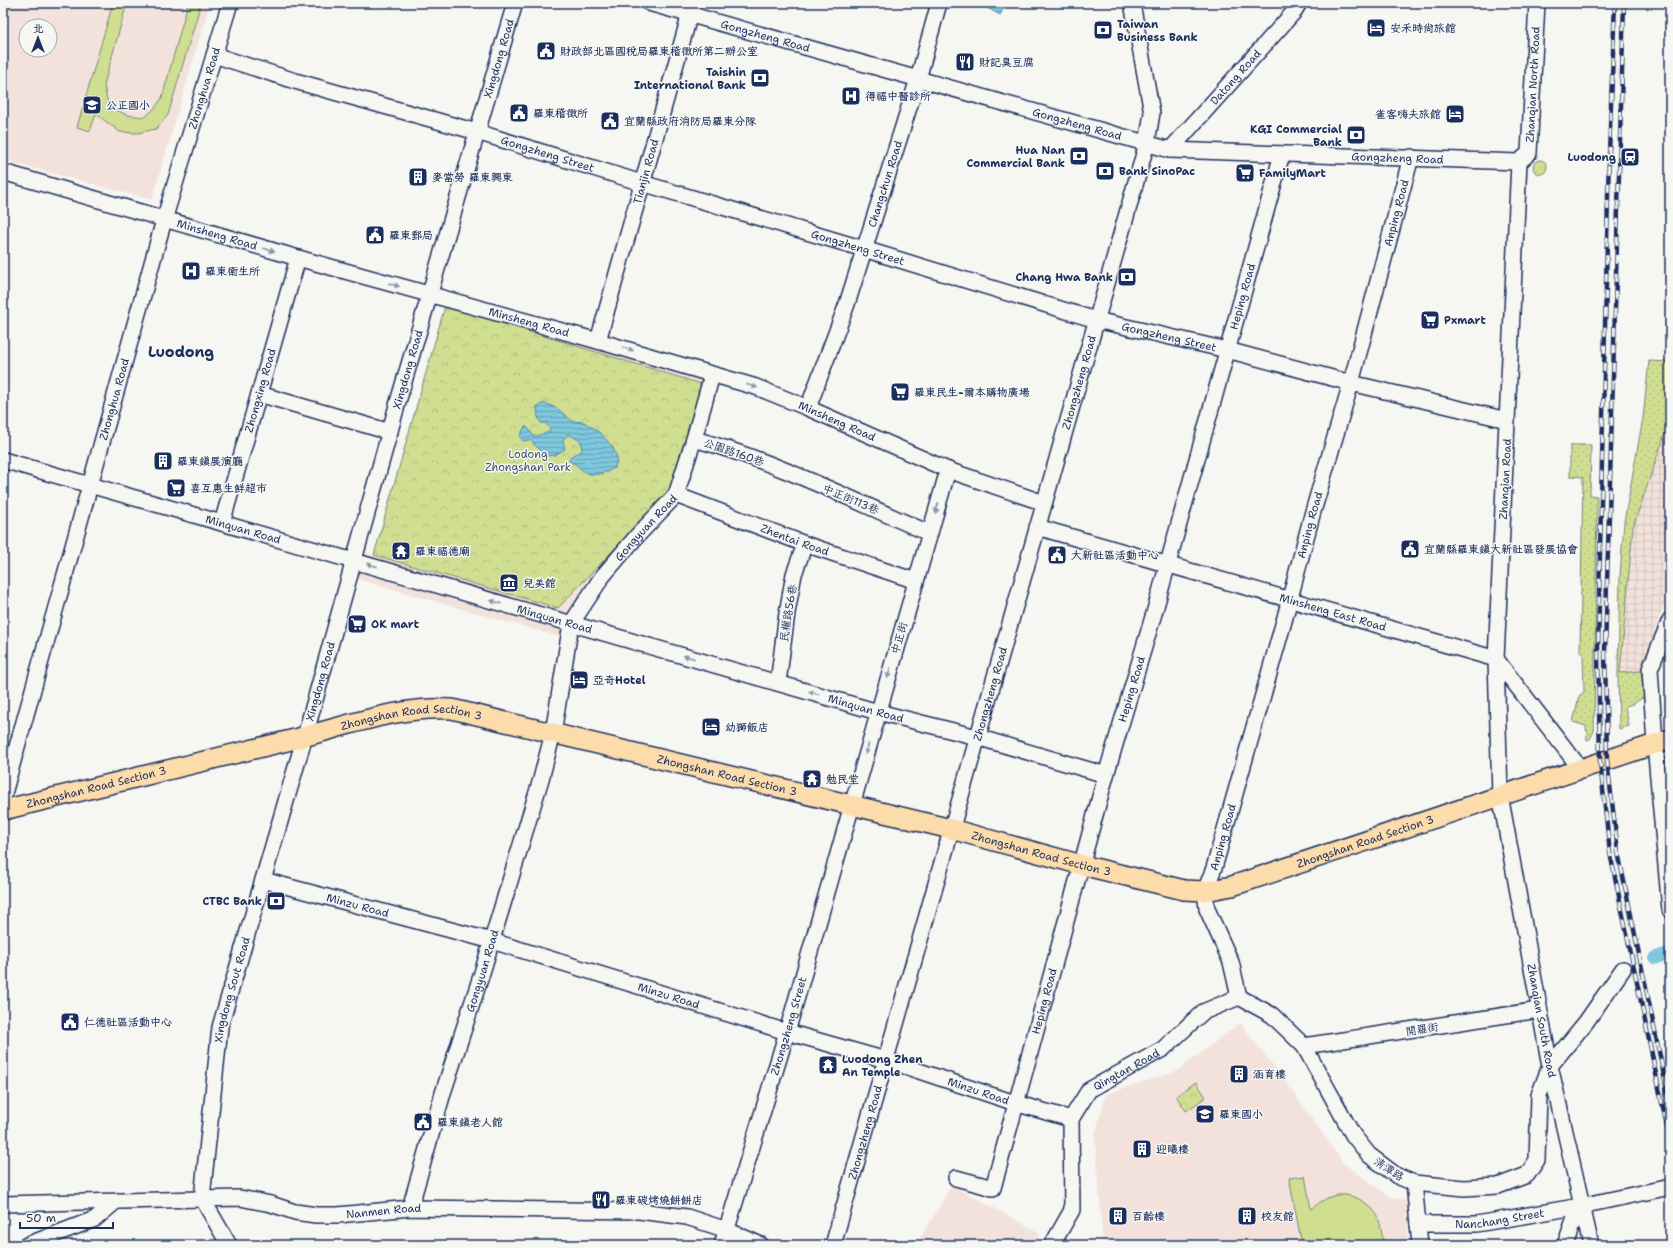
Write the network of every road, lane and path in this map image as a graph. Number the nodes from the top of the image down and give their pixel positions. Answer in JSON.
{"nodes":[{"id":1,"x":230,"y":3,"type":"edge"},
{"id":2,"x":515,"y":3,"type":"edge"},
{"id":3,"x":648,"y":3,"type":"edge"},
{"id":4,"x":939,"y":3,"type":"edge"},
{"id":5,"x":1132,"y":3,"type":"edge"},
{"id":6,"x":1299,"y":3,"type":"edge"},
{"id":7,"x":1537,"y":3,"type":"edge"},
{"id":8,"x":692,"y":9,"type":"edge"},
{"id":9,"x":214,"y":55,"type":"junction"},
{"id":10,"x":918,"y":79,"type":"junction"},
{"id":11,"x":477,"y":132,"type":"junction"},
{"id":12,"x":1147,"y":143,"type":"junction"},
{"id":13,"x":1170,"y":150,"type":"junction"},
{"id":14,"x":1282,"y":154,"type":"junction"},
{"id":15,"x":1411,"y":157,"type":"junction"},
{"id":16,"x":1519,"y":162,"type":"junction"},
{"id":17,"x":3,"y":172,"type":"edge"},
{"id":18,"x":642,"y":183,"type":"junction"},
{"id":19,"x":164,"y":220,"type":"junction"},
{"id":20,"x":864,"y":249,"type":"junction"},
{"id":21,"x":298,"y":258,"type":"junction"},
{"id":22,"x":429,"y":295,"type":"junction"},
{"id":23,"x":1096,"y":320,"type":"junction"},
{"id":24,"x":598,"y":340,"type":"junction"},
{"id":25,"x":1227,"y":350,"type":"junction"},
{"id":26,"x":712,"y":375,"type":"junction"},
{"id":27,"x":1351,"y":384,"type":"junction"},
{"id":28,"x":259,"y":394,"type":"junction"},
{"id":29,"x":808,"y":408,"type":"junction"},
{"id":30,"x":1507,"y":420,"type":"junction"},
{"id":31,"x":390,"y":432,"type":"junction"},
{"id":32,"x":694,"y":439,"type":"junction"},
{"id":33,"x":3,"y":460,"type":"edge"},
{"id":34,"x":948,"y":470,"type":"junction"},
{"id":35,"x":91,"y":485,"type":"junction"},
{"id":36,"x":676,"y":495,"type":"junction"},
{"id":37,"x":1044,"y":503,"type":"junction"},
{"id":38,"x":222,"y":523,"type":"junction"},
{"id":39,"x":1037,"y":526,"type":"junction"},
{"id":40,"x":930,"y":533,"type":"junction"},
{"id":41,"x":805,"y":544,"type":"junction"},
{"id":42,"x":355,"y":561,"type":"junction"},
{"id":43,"x":1167,"y":564,"type":"junction"},
{"id":44,"x":916,"y":581,"type":"junction"},
{"id":45,"x":1289,"y":598,"type":"junction"},
{"id":46,"x":1670,"y":620,"type":"edge"},
{"id":47,"x":571,"y":624,"type":"junction"},
{"id":48,"x":1496,"y":659,"type":"junction"},
{"id":49,"x":778,"y":683,"type":"junction"},
{"id":50,"x":878,"y":712,"type":"junction"},
{"id":51,"x":553,"y":733,"type":"junction"},
{"id":52,"x":305,"y":736,"type":"junction"},
{"id":53,"x":977,"y":737,"type":"junction"},
{"id":54,"x":1662,"y":741,"type":"edge"},
{"id":55,"x":1580,"y":768,"type":"junction"},
{"id":56,"x":1106,"y":775,"type":"junction"},
{"id":57,"x":1500,"y":796,"type":"junction"},
{"id":58,"x":3,"y":797,"type":"edge"},
{"id":59,"x":851,"y":806,"type":"junction"},
{"id":60,"x":3,"y":810,"type":"edge"},
{"id":61,"x":951,"y":829,"type":"junction"},
{"id":62,"x":1082,"y":865,"type":"junction"},
{"id":63,"x":263,"y":880,"type":"junction"},
{"id":64,"x":1205,"y":891,"type":"junction"},
{"id":65,"x":1670,"y":910,"type":"edge"},
{"id":66,"x":492,"y":941,"type":"junction"},
{"id":67,"x":1623,"y":969,"type":"dead end"},
{"id":68,"x":1239,"y":997,"type":"junction"},
{"id":69,"x":1538,"y":1010,"type":"junction"},
{"id":70,"x":787,"y":1032,"type":"junction"},
{"id":71,"x":1304,"y":1046,"type":"junction"},
{"id":72,"x":886,"y":1060,"type":"junction"},
{"id":73,"x":1550,"y":1066,"type":"junction"},
{"id":74,"x":1015,"y":1103,"type":"junction"},
{"id":75,"x":1072,"y":1118,"type":"junction"},
{"id":76,"x":956,"y":1178,"type":"dead end"},
{"id":77,"x":1414,"y":1183,"type":"junction"},
{"id":78,"x":1670,"y":1187,"type":"edge"},
{"id":79,"x":202,"y":1198,"type":"junction"},
{"id":80,"x":115,"y":1202,"type":"junction"},
{"id":81,"x":3,"y":1204,"type":"edge"},
{"id":82,"x":1581,"y":1206,"type":"junction"},
{"id":83,"x":410,"y":1208,"type":"junction"},
{"id":84,"x":1418,"y":1224,"type":"junction"},
{"id":85,"x":726,"y":1230,"type":"junction"},
{"id":86,"x":27,"y":1245,"type":"edge"},
{"id":87,"x":229,"y":1245,"type":"edge"},
{"id":88,"x":722,"y":1245,"type":"edge"},
{"id":89,"x":761,"y":1245,"type":"edge"},
{"id":90,"x":833,"y":1245,"type":"edge"},
{"id":91,"x":1052,"y":1245,"type":"edge"},
{"id":92,"x":1420,"y":1245,"type":"edge"},
{"id":93,"x":1565,"y":1245,"type":"edge"},
{"id":94,"x":1591,"y":1245,"type":"edge"}],
"edges":[{"from":1,"to":9,"type":"street","name":"Zhonghua Road"},
{"from":2,"to":11,"type":"street","name":"Xingdong Road"},
{"from":3,"to":8,"type":"street","name":"Gongzheng Road"},
{"from":4,"to":10,"type":"street","name":"Changchun Road"},
{"from":5,"to":12,"type":"street","name":"Zhongzheng Road"},
{"from":6,"to":13,"type":"street","name":"Datong Road"},
{"from":7,"to":16,"type":"street","name":"Zhanqian North Road"},
{"from":8,"to":10,"type":"street","name":"Gongzheng Road"},
{"from":8,"to":18,"type":"street","name":"Tianjin Road"},
{"from":9,"to":11,"type":"street","name":"Gongzheng Street"},
{"from":9,"to":19,"type":"street","name":"Zhonghua Road"},
{"from":10,"to":12,"type":"street","name":"Gongzheng Road"},
{"from":10,"to":20,"type":"street","name":"Changchun Road"},
{"from":11,"to":18,"type":"street","name":"Gongzheng Street"},
{"from":11,"to":22,"type":"street","name":"Xingdong Road"},
{"from":12,"to":13,"type":"street","name":"Gongzheng Road"},
{"from":12,"to":23,"type":"street","name":"Zhongzheng Road"},
{"from":13,"to":14,"type":"street","name":"Gongzheng Road"},
{"from":14,"to":15,"type":"street","name":"Gongzheng Road"},
{"from":14,"to":25,"type":"street","name":"Heping Road"},
{"from":15,"to":16,"type":"street","name":"Gongzheng Road"},
{"from":15,"to":27,"type":"street","name":"Anping Road"},
{"from":16,"to":30,"type":"street","name":"Zhanqian Road"},
{"from":17,"to":19,"type":"street","name":"Minsheng Road"},
{"from":18,"to":20,"type":"street","name":"Gongzheng Street"},
{"from":18,"to":24,"type":"street","name":"Tianjin Road"},
{"from":19,"to":21,"type":"street","name":"Minsheng Road","one_way":true},
{"from":19,"to":35,"type":"street","name":"Zhonghua Road"},
{"from":20,"to":23,"type":"street","name":"Gongzheng Street"},
{"from":20,"to":29,"type":"street","name":"Changchun Road"},
{"from":21,"to":22,"type":"street","name":"Minsheng Road","one_way":true},
{"from":21,"to":28,"type":"street","name":"Zhongxing Road"},
{"from":22,"to":24,"type":"street","name":"Minsheng Road"},
{"from":22,"to":31,"type":"street","name":"Xingdong Road"},
{"from":23,"to":25,"type":"street","name":"Gongzheng Street"},
{"from":23,"to":37,"type":"street","name":"Zhongzheng Road"},
{"from":24,"to":26,"type":"street","name":"Minsheng Road","one_way":true},
{"from":25,"to":27,"type":"street","name":"Gongzheng Street"},
{"from":25,"to":43,"type":"street","name":"Heping Road"},
{"from":26,"to":29,"type":"street","name":"Minsheng Road","one_way":true},
{"from":26,"to":32,"type":"street","name":"Gongyuan Road"},
{"from":27,"to":30,"type":"street","name":"Gongzheng Street"},
{"from":27,"to":45,"type":"street","name":"Anping Road"},
{"from":28,"to":31,"type":"street"},
{"from":28,"to":38,"type":"street","name":"Zhongxing Road"},
{"from":29,"to":34,"type":"street","name":"Minsheng Road"},
{"from":30,"to":48,"type":"street","name":"Zhanqian Road"},
{"from":31,"to":42,"type":"street","name":"Xingdong Road"},
{"from":32,"to":36,"type":"street","name":"Gongyuan Road"},
{"from":32,"to":40,"type":"street","name":"公園路160巷"},
{"from":33,"to":35,"type":"street","name":"Minquan Road"},
{"from":34,"to":37,"type":"street","name":"Minsheng Road"},
{"from":34,"to":40,"type":"street","name":"中正街","one_way":true},
{"from":35,"to":38,"type":"street","name":"Minquan Road"},
{"from":35,"to":58,"type":"street","name":"Zhonghua Road"},
{"from":36,"to":41,"type":"street","name":"Zhentai Road"},
{"from":36,"to":47,"type":"street","name":"Gongyuan Road"},
{"from":37,"to":39,"type":"street","name":"Zhongzheng Road"},
{"from":38,"to":42,"type":"street","name":"Minquan Road"},
{"from":39,"to":43,"type":"street","name":"Minsheng East Road"},
{"from":39,"to":53,"type":"street","name":"Zhongzheng Road"},
{"from":40,"to":44,"type":"street","name":"中正街"},
{"from":41,"to":44,"type":"street","name":"Zhentai Road"},
{"from":41,"to":49,"type":"street","name":"民權路56巷"},
{"from":47,"to":42,"type":"street","name":"Minquan Road","one_way":true},
{"from":42,"to":52,"type":"street","name":"Xingdong Road"},
{"from":43,"to":45,"type":"street","name":"Minsheng East Road"},
{"from":43,"to":56,"type":"street","name":"Heping Road"},
{"from":44,"to":50,"type":"street","name":"中正街","one_way":true},
{"from":45,"to":48,"type":"street","name":"Minsheng East Road"},
{"from":45,"to":64,"type":"street","name":"Anping Road"},
{"from":46,"to":54,"type":"street"},
{"from":49,"to":47,"type":"street","name":"Minquan Road","one_way":true},
{"from":47,"to":51,"type":"street","name":"Gongyuan Road"},
{"from":48,"to":55,"type":"street"},
{"from":48,"to":57,"type":"street","name":"Zhanqian Road"},
{"from":50,"to":49,"type":"street","name":"Minquan Road","one_way":true},
{"from":50,"to":53,"type":"street","name":"Minquan Road"},
{"from":50,"to":59,"type":"street","name":"中正街","one_way":true},
{"from":51,"to":52,"type":"main road","name":"Zhongshan Road Section 3"},
{"from":51,"to":59,"type":"main road","name":"Zhongshan Road Section 3"},
{"from":51,"to":66,"type":"street","name":"Gongyuan Road"},
{"from":52,"to":60,"type":"main road","name":"Zhongshan Road Section 3"},
{"from":52,"to":63,"type":"street","name":"Xingdong Sout Road"},
{"from":53,"to":56,"type":"street","name":"Minquan Road"},
{"from":53,"to":61,"type":"street","name":"Zhongzheng Road"},
{"from":54,"to":55,"type":"main road","name":"Zhongshan Road Section 3"},
{"from":54,"to":65,"type":"street"},
{"from":55,"to":57,"type":"main road","name":"Zhongshan Road Section 3"},
{"from":56,"to":62,"type":"street","name":"Heping Road"},
{"from":57,"to":64,"type":"main road","name":"Zhongshan Road Section 3"},
{"from":57,"to":69,"type":"street","name":"Zhanqian South Road"},
{"from":59,"to":61,"type":"main road","name":"Zhongshan Road Section 3"},
{"from":59,"to":70,"type":"street","name":"Zhongzheng Street"},
{"from":61,"to":62,"type":"main road","name":"Zhongshan Road Section 3"},
{"from":61,"to":72,"type":"street","name":"Zhongzheng Road"},
{"from":62,"to":64,"type":"main road","name":"Zhongshan Road Section 3"},
{"from":62,"to":74,"type":"street","name":"Heping Road"},
{"from":63,"to":66,"type":"street","name":"Minzu Road"},
{"from":63,"to":79,"type":"street","name":"Xingdong Sout Road"},
{"from":64,"to":68,"type":"street"},
{"from":66,"to":70,"type":"street","name":"Minzu Road"},
{"from":66,"to":83,"type":"street","name":"Gongyuan Road"},
{"from":67,"to":73,"type":"street"},
{"from":68,"to":71,"type":"street","name":"清潭路"},
{"from":68,"to":75,"type":"street","name":"Qingtan Road"},
{"from":69,"to":71,"type":"street","name":"開羅街"},
{"from":69,"to":73,"type":"street","name":"Zhanqian South Road"},
{"from":70,"to":72,"type":"street","name":"Minzu Road"},
{"from":70,"to":85,"type":"street","name":"Zhongzheng Street"},
{"from":71,"to":77,"type":"street","name":"清潭路"},
{"from":72,"to":74,"type":"street","name":"Minzu Road"},
{"from":72,"to":90,"type":"street","name":"Zhongzheng Road"},
{"from":73,"to":77,"type":"street","name":"清潭路"},
{"from":73,"to":82,"type":"street","name":"Zhanqian South Road"},
{"from":74,"to":75,"type":"street","name":"Minzu Road"},
{"from":74,"to":76,"type":"street","name":"Heping Road"},
{"from":75,"to":91,"type":"street"},
{"from":77,"to":84,"type":"street"},
{"from":78,"to":82,"type":"street","name":"Nanchang Street"},
{"from":79,"to":80,"type":"street","name":"Nanmen Road"},
{"from":79,"to":83,"type":"street","name":"Nanmen Road"},
{"from":79,"to":87,"type":"street"},
{"from":80,"to":81,"type":"street","name":"Nanmen Road"},
{"from":80,"to":86,"type":"street"},
{"from":82,"to":84,"type":"street","name":"Nanchang Street"},
{"from":82,"to":93,"type":"street"},
{"from":82,"to":94,"type":"street","name":"Zhanqian South Road"},
{"from":83,"to":85,"type":"street","name":"Nanmen Road"},
{"from":84,"to":92,"type":"street"},
{"from":85,"to":88,"type":"street","name":"Zhongzheng Street"},
{"from":85,"to":89,"type":"street","name":"Nanmen Road"}]}
